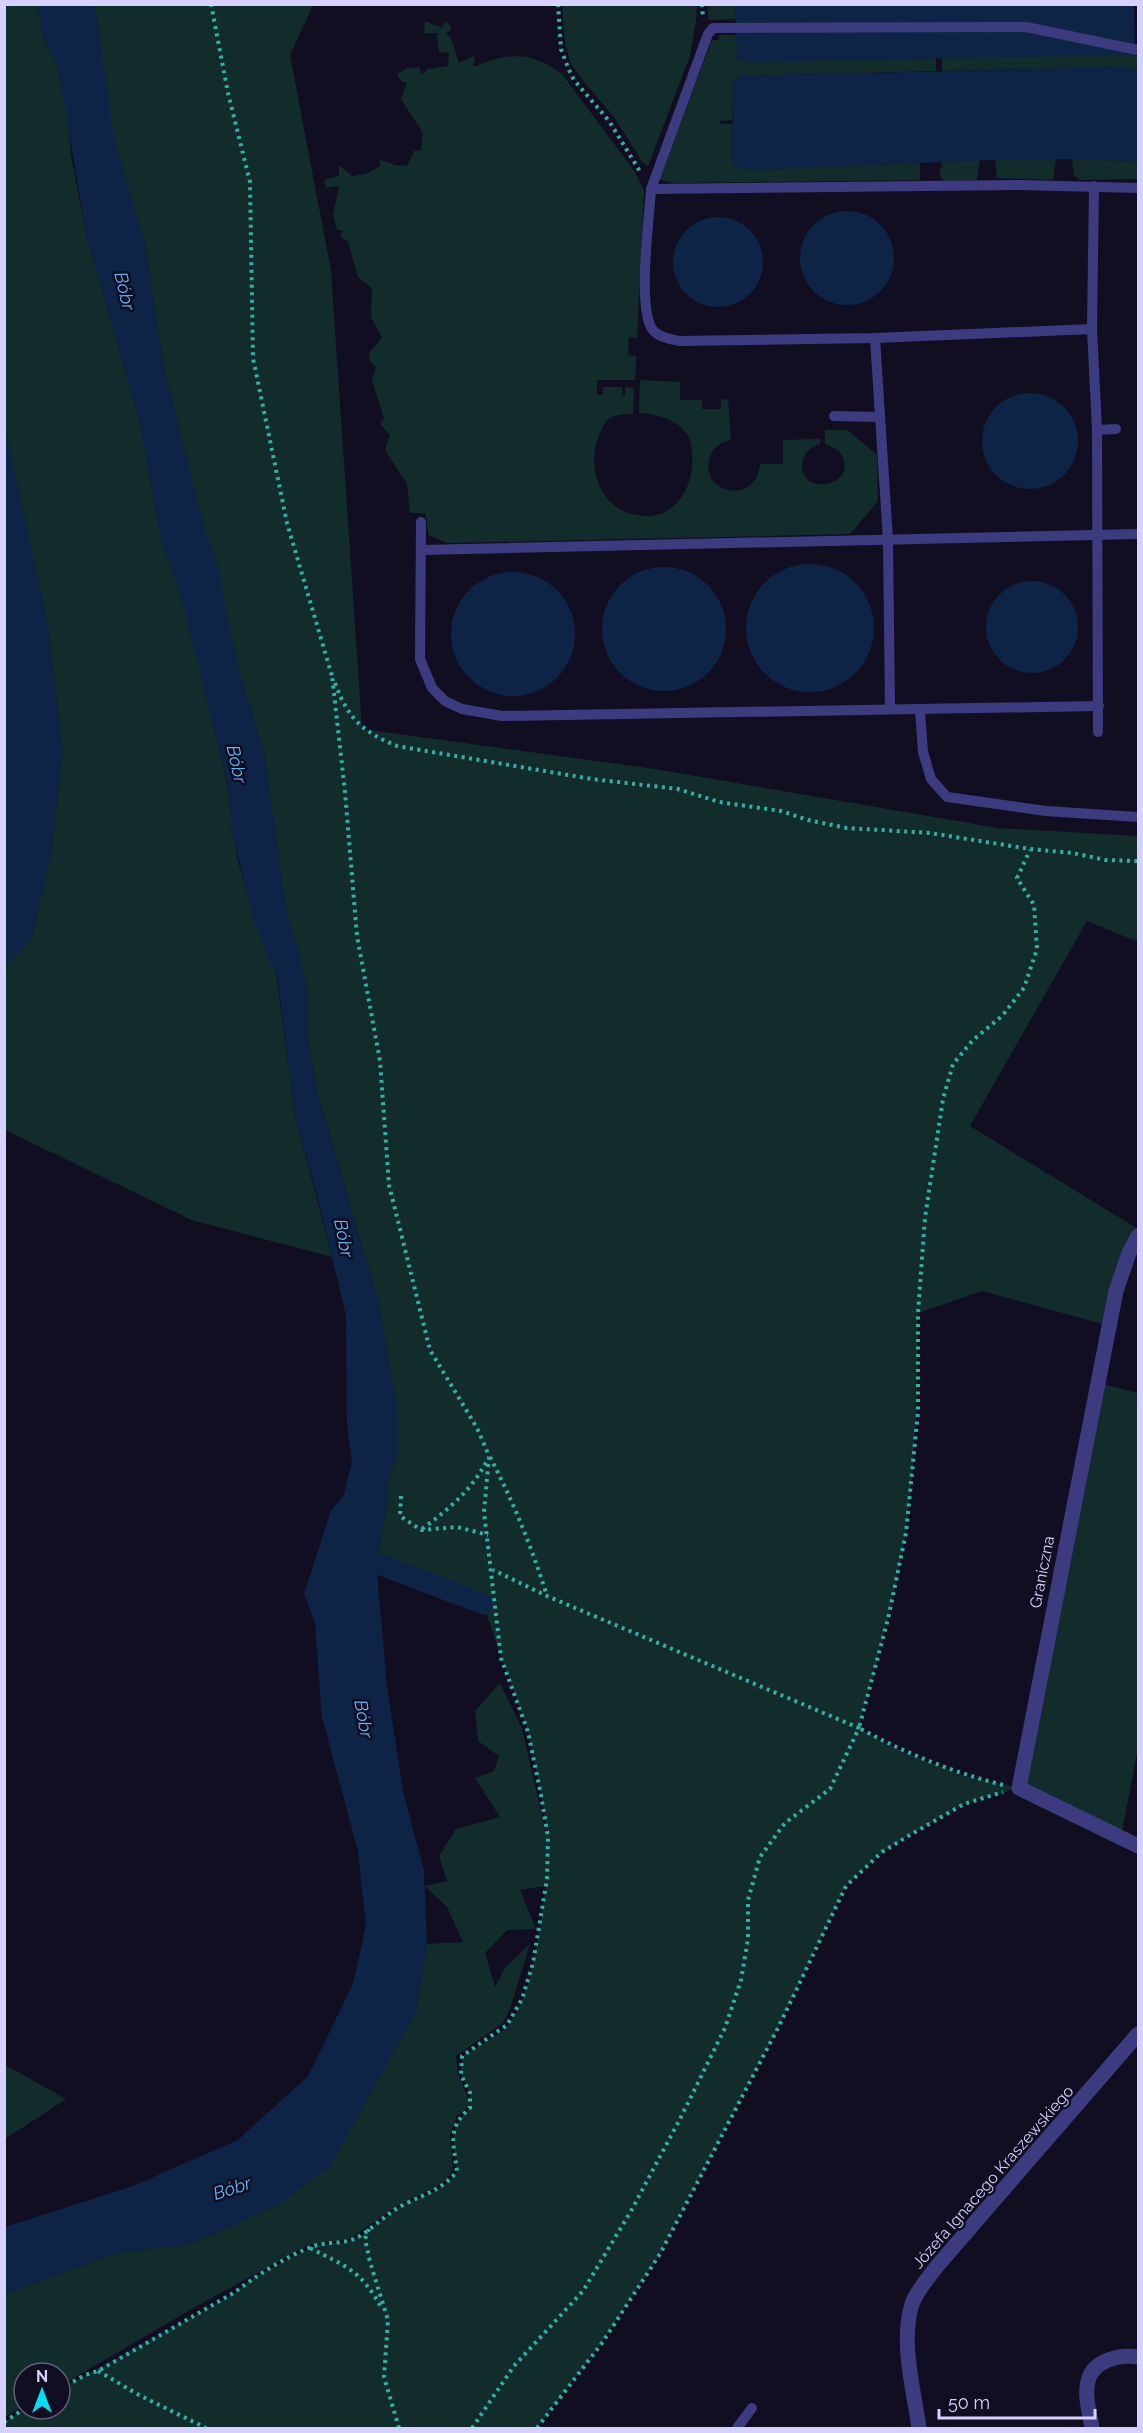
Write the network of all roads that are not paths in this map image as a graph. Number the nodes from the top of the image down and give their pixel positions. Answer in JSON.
{"nodes":[{"id":1,"x":1138,"y":50,"type":"edge"},
{"id":2,"x":1095,"y":186,"type":"junction"},
{"id":3,"x":651,"y":189,"type":"junction"},
{"id":4,"x":1138,"y":189,"type":"edge"},
{"id":5,"x":1092,"y":329,"type":"junction"},
{"id":6,"x":875,"y":338,"type":"junction"},
{"id":7,"x":834,"y":416,"type":"dead end"},
{"id":8,"x":879,"y":417,"type":"junction"},
{"id":9,"x":1116,"y":429,"type":"dead end"},
{"id":10,"x":1097,"y":430,"type":"junction"},
{"id":11,"x":421,"y":522,"type":"dead end"},
{"id":12,"x":1097,"y":534,"type":"junction"},
{"id":13,"x":1138,"y":534,"type":"edge"},
{"id":14,"x":888,"y":540,"type":"junction"},
{"id":15,"x":421,"y":550,"type":"junction"},
{"id":16,"x":1099,"y":706,"type":"junction"},
{"id":17,"x":890,"y":709,"type":"junction"},
{"id":18,"x":920,"y":710,"type":"junction"},
{"id":19,"x":1098,"y":732,"type":"dead end"},
{"id":20,"x":1138,"y":817,"type":"edge"},
{"id":21,"x":1138,"y":1236,"type":"edge"},
{"id":22,"x":1138,"y":1846,"type":"edge"},
{"id":23,"x":1138,"y":2034,"type":"edge"},
{"id":24,"x":1138,"y":2357,"type":"edge"},
{"id":25,"x":752,"y":2408,"type":"dead end"},
{"id":26,"x":737,"y":2428,"type":"edge"},
{"id":27,"x":919,"y":2428,"type":"edge"},
{"id":28,"x":1092,"y":2428,"type":"edge"}],
"edges":[{"from":1,"to":3,"type":"lane"},
{"from":2,"to":3,"type":"lane"},
{"from":2,"to":4,"type":"lane"},
{"from":2,"to":5,"type":"lane"},
{"from":3,"to":6,"type":"lane"},
{"from":5,"to":6,"type":"lane"},
{"from":5,"to":10,"type":"lane"},
{"from":6,"to":8,"type":"lane"},
{"from":7,"to":8,"type":"lane"},
{"from":8,"to":14,"type":"lane"},
{"from":9,"to":10,"type":"lane"},
{"from":10,"to":12,"type":"lane"},
{"from":11,"to":15,"type":"lane"},
{"from":12,"to":13,"type":"lane"},
{"from":12,"to":14,"type":"lane"},
{"from":12,"to":16,"type":"lane"},
{"from":14,"to":15,"type":"lane"},
{"from":14,"to":17,"type":"lane"},
{"from":15,"to":17,"type":"lane"},
{"from":16,"to":18,"type":"lane"},
{"from":16,"to":19,"type":"lane"},
{"from":17,"to":18,"type":"lane"},
{"from":18,"to":20,"type":"lane"},
{"from":21,"to":22,"type":"street","name":"Graniczna"},
{"from":23,"to":27,"type":"street","name":"Józefa Ignacego Kraszewskiego"},
{"from":24,"to":28,"type":"street"},
{"from":25,"to":26,"type":"lane"}]}
